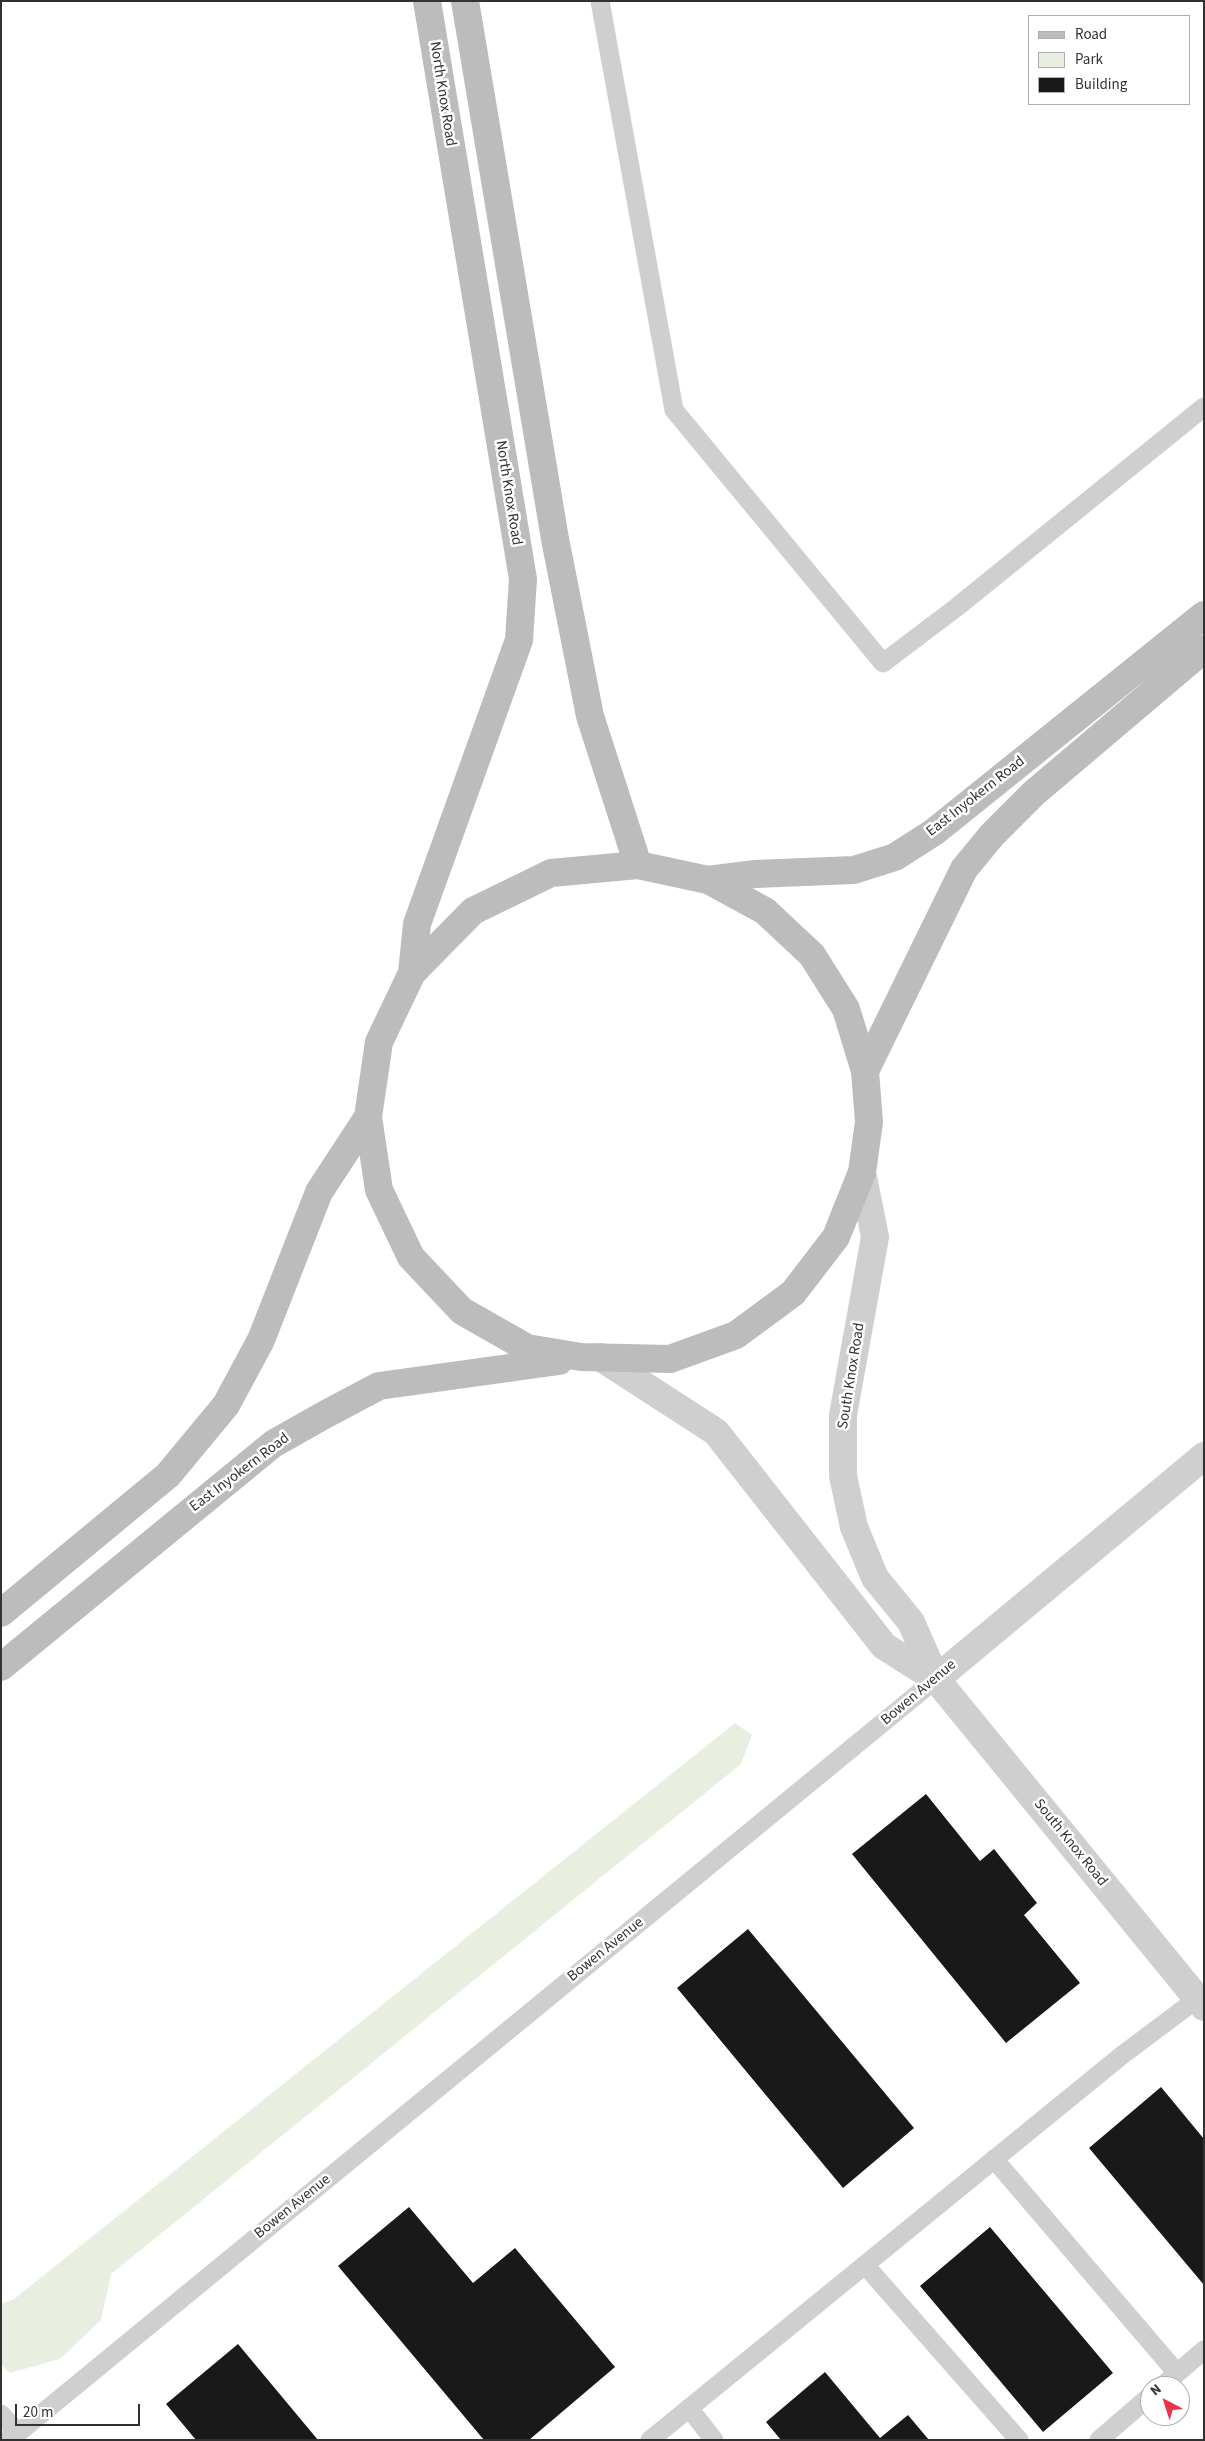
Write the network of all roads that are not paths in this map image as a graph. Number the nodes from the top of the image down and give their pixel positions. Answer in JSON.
{"nodes":[{"id":1,"x":427,"y":1,"type":"edge"},
{"id":2,"x":465,"y":1,"type":"edge"},
{"id":3,"x":600,"y":1,"type":"edge"},
{"id":4,"x":1204,"y":407,"type":"edge"},
{"id":5,"x":1204,"y":615,"type":"edge"},
{"id":6,"x":1204,"y":650,"type":"edge"},
{"id":7,"x":638,"y":865,"type":"junction"},
{"id":8,"x":708,"y":880,"type":"junction"},
{"id":9,"x":412,"y":973,"type":"junction"},
{"id":10,"x":865,"y":1071,"type":"junction"},
{"id":11,"x":368,"y":1117,"type":"junction"},
{"id":12,"x":862,"y":1172,"type":"junction"},
{"id":13,"x":591,"y":1357,"type":"junction"},
{"id":14,"x":1204,"y":1456,"type":"edge"},
{"id":15,"x":1,"y":1614,"type":"edge"},
{"id":16,"x":1,"y":1666,"type":"edge"},
{"id":17,"x":936,"y":1679,"type":"junction"},
{"id":18,"x":1200,"y":2003,"type":"edge"},
{"id":19,"x":994,"y":2159,"type":"junction"},
{"id":20,"x":865,"y":2265,"type":"junction"},
{"id":21,"x":1201,"y":2359,"type":"edge"},
{"id":22,"x":1177,"y":2373,"type":"junction"},
{"id":23,"x":1174,"y":2376,"type":"edge"},
{"id":24,"x":1140,"y":2404,"type":"edge"},
{"id":25,"x":689,"y":2408,"type":"junction"},
{"id":26,"x":1,"y":2414,"type":"edge"},
{"id":27,"x":12,"y":2437,"type":"edge"},
{"id":28,"x":650,"y":2440,"type":"edge"},
{"id":29,"x":714,"y":2440,"type":"edge"},
{"id":30,"x":1019,"y":2440,"type":"edge"},
{"id":31,"x":1098,"y":2440,"type":"edge"}],
"edges":[{"from":1,"to":9,"type":"street","name":"North Knox Road"},
{"from":2,"to":7,"type":"street"},
{"from":3,"to":4,"type":"lane"},
{"from":5,"to":8,"type":"street","name":"East Inyokern Road"},
{"from":6,"to":10,"type":"street"},
{"from":7,"to":8,"type":"street"},
{"from":7,"to":9,"type":"street"},
{"from":8,"to":10,"type":"street"},
{"from":9,"to":11,"type":"street"},
{"from":10,"to":12,"type":"street"},
{"from":11,"to":13,"type":"street"},
{"from":11,"to":15,"type":"street"},
{"from":12,"to":13,"type":"street"},
{"from":12,"to":17,"type":"street","name":"South Knox Road"},
{"from":13,"to":16,"type":"street","name":"East Inyokern Road"},
{"from":13,"to":17,"type":"street","name":"South Knox Road"},
{"from":14,"to":17,"type":"street","name":"Bowen Avenue"},
{"from":17,"to":18,"type":"street","name":"South Knox Road"},
{"from":17,"to":27,"type":"lane","name":"Bowen Avenue"},
{"from":18,"to":19,"type":"lane"},
{"from":19,"to":20,"type":"lane"},
{"from":19,"to":22,"type":"lane"},
{"from":20,"to":25,"type":"lane"},
{"from":20,"to":30,"type":"lane"},
{"from":21,"to":22,"type":"lane"},
{"from":22,"to":23,"type":"lane"},
{"from":24,"to":31,"type":"lane"},
{"from":25,"to":28,"type":"lane"},
{"from":25,"to":29,"type":"lane"},
{"from":26,"to":27,"type":"lane"}]}
